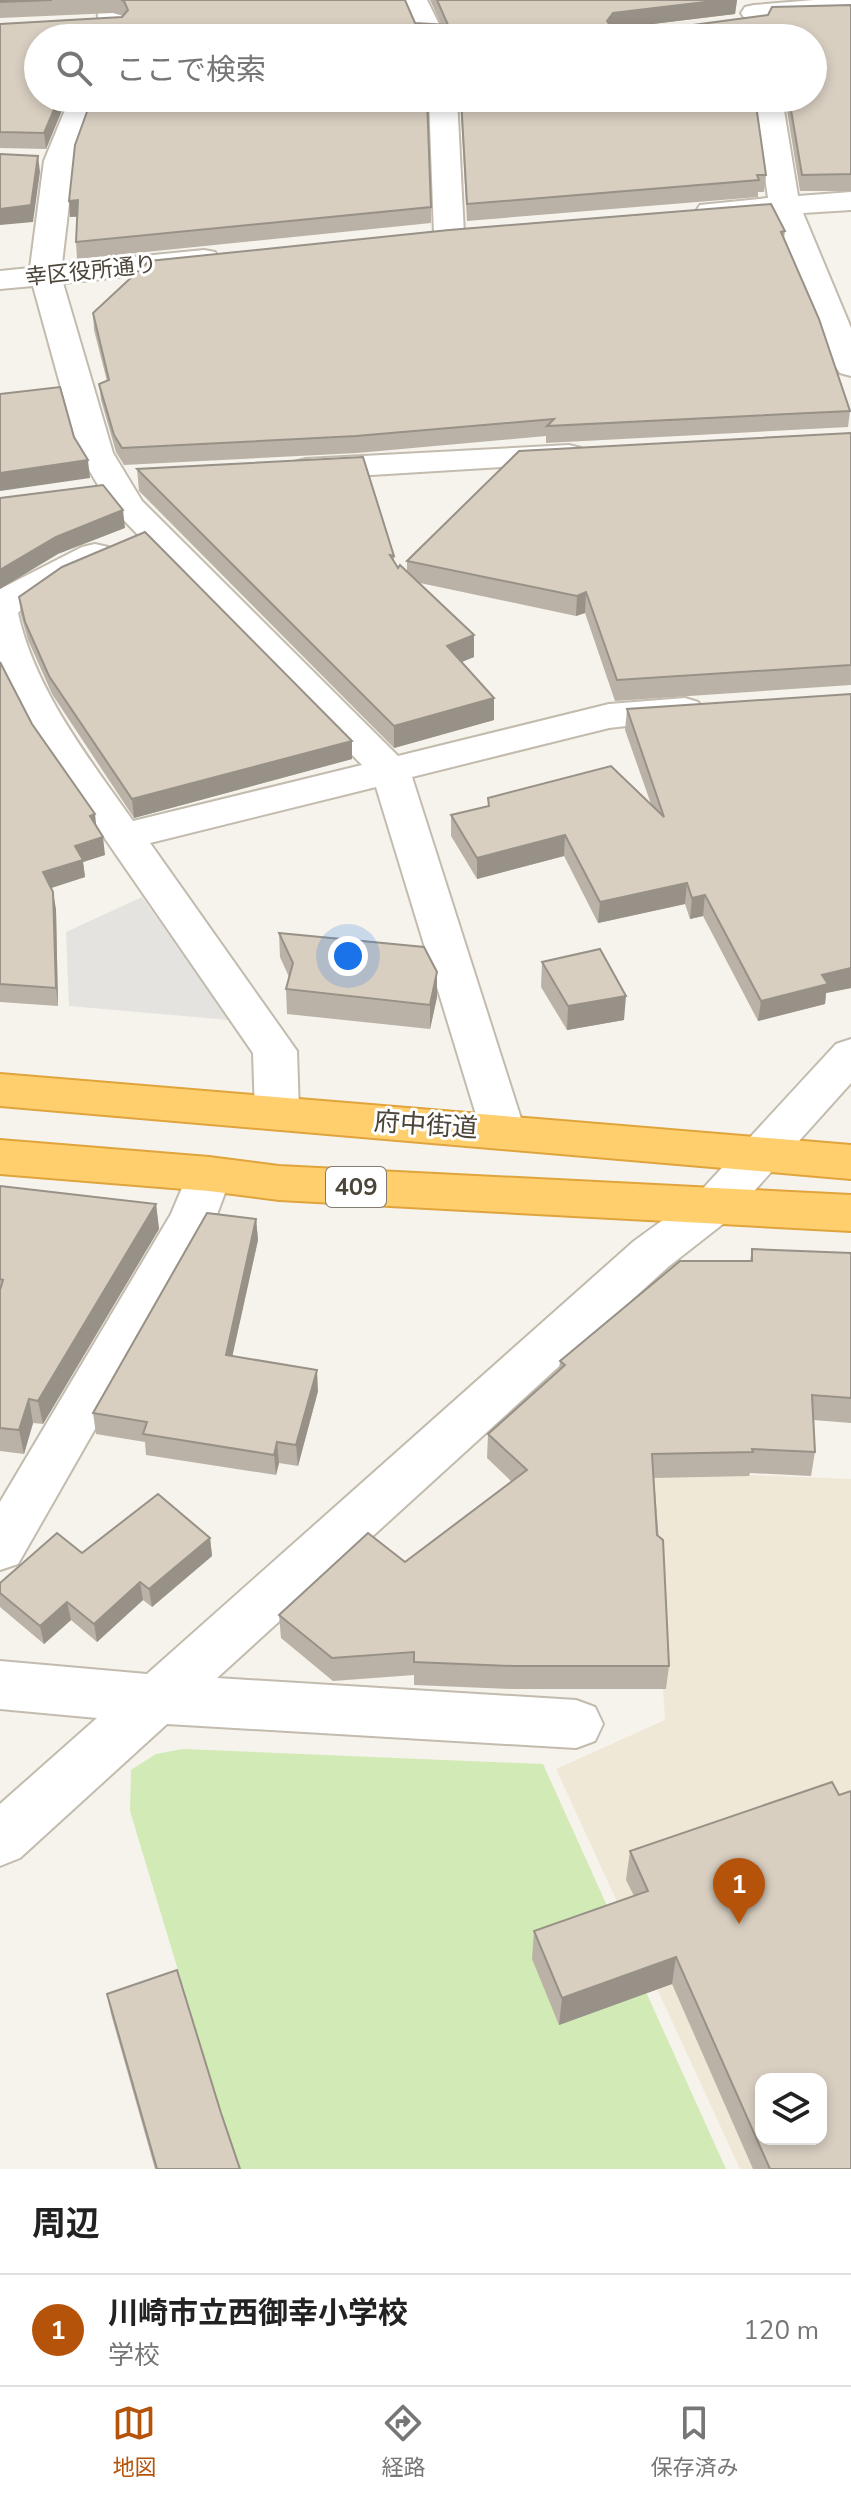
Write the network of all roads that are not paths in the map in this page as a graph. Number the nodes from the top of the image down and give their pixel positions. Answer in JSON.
{"nodes":[{"id":1,"x":414,"y":0,"type":"edge"},
{"id":2,"x":851,"y":5,"type":"edge"},
{"id":3,"x":755,"y":18,"type":"edge"},
{"id":4,"x":425,"y":24,"type":"edge"},
{"id":5,"x":734,"y":24,"type":"edge"},
{"id":6,"x":75,"y":112,"type":"edge"},
{"id":7,"x":444,"y":112,"type":"edge"},
{"id":8,"x":770,"y":112,"type":"edge"},
{"id":9,"x":851,"y":201,"type":"edge"},
{"id":10,"x":784,"y":205,"type":"junction"},
{"id":11,"x":688,"y":213,"type":"edge"},
{"id":12,"x":481,"y":231,"type":"edge"},
{"id":13,"x":449,"y":234,"type":"junction"},
{"id":14,"x":418,"y":237,"type":"edge"},
{"id":15,"x":232,"y":256,"type":"edge"},
{"id":16,"x":45,"y":275,"type":"junction"},
{"id":17,"x":0,"y":280,"type":"edge"},
{"id":18,"x":851,"y":366,"type":"edge"},
{"id":19,"x":601,"y":454,"type":"edge"},
{"id":20,"x":269,"y":471,"type":"edge"},
{"id":21,"x":124,"y":481,"type":"junction"},
{"id":22,"x":75,"y":493,"type":"edge"},
{"id":23,"x":153,"y":533,"type":"junction"},
{"id":24,"x":0,"y":612,"type":"edge"},
{"id":25,"x":715,"y":708,"type":"edge"},
{"id":26,"x":390,"y":770,"type":"junction"},
{"id":27,"x":125,"y":836,"type":"junction"},
{"id":28,"x":851,"y":1055,"type":"edge"},
{"id":29,"x":0,"y":1090,"type":"edge"},
{"id":30,"x":277,"y":1113,"type":"junction"},
{"id":31,"x":503,"y":1131,"type":"junction"},
{"id":32,"x":761,"y":1153,"type":"junction"},
{"id":33,"x":0,"y":1157,"type":"edge"},
{"id":34,"x":851,"y":1162,"type":"edge"},
{"id":35,"x":209,"y":1174,"type":"junction"},
{"id":36,"x":712,"y":1208,"type":"junction"},
{"id":37,"x":851,"y":1213,"type":"edge"},
{"id":38,"x":0,"y":1548,"type":"edge"},
{"id":39,"x":0,"y":1685,"type":"edge"},
{"id":40,"x":159,"y":1699,"type":"junction"},
{"id":41,"x":576,"y":1724,"type":"dead end"},
{"id":42,"x":0,"y":1840,"type":"edge"}],
"edges":[{"from":1,"to":4,"type":"street"},
{"from":2,"to":3,"type":"street"},
{"from":3,"to":5,"type":"street"},
{"from":6,"to":16,"type":"street"},
{"from":7,"to":13,"type":"street"},
{"from":8,"to":10,"type":"street"},
{"from":9,"to":10,"type":"street"},
{"from":10,"to":11,"type":"street"},
{"from":10,"to":18,"type":"street"},
{"from":12,"to":13,"type":"street"},
{"from":13,"to":14,"type":"street"},
{"from":15,"to":16,"type":"street","name":"幸区役所通り"},
{"from":16,"to":17,"type":"street","name":"幸区役所通り"},
{"from":16,"to":21,"type":"street"},
{"from":19,"to":20,"type":"street"},
{"from":21,"to":22,"type":"street"},
{"from":21,"to":23,"type":"street"},
{"from":23,"to":24,"type":"street"},
{"from":23,"to":26,"type":"street"},
{"from":24,"to":27,"type":"street"},
{"from":25,"to":26,"type":"street"},
{"from":26,"to":27,"type":"street"},
{"from":26,"to":31,"type":"street"},
{"from":27,"to":30,"type":"street"},
{"from":28,"to":32,"type":"street"},
{"from":29,"to":30,"type":"highway","name":"府中街道"},
{"from":30,"to":31,"type":"highway","name":"府中街道"},
{"from":31,"to":32,"type":"highway","name":"府中街道"},
{"from":32,"to":34,"type":"highway","name":"府中街道"},
{"from":32,"to":36,"type":"street"},
{"from":33,"to":35,"type":"highway","number":"409"},
{"from":35,"to":36,"type":"highway","number":"409"},
{"from":35,"to":38,"type":"street"},
{"from":36,"to":37,"type":"highway","number":"409"},
{"from":36,"to":40,"type":"street"},
{"from":39,"to":40,"type":"street"},
{"from":40,"to":41,"type":"street"},
{"from":40,"to":42,"type":"street"}]}
